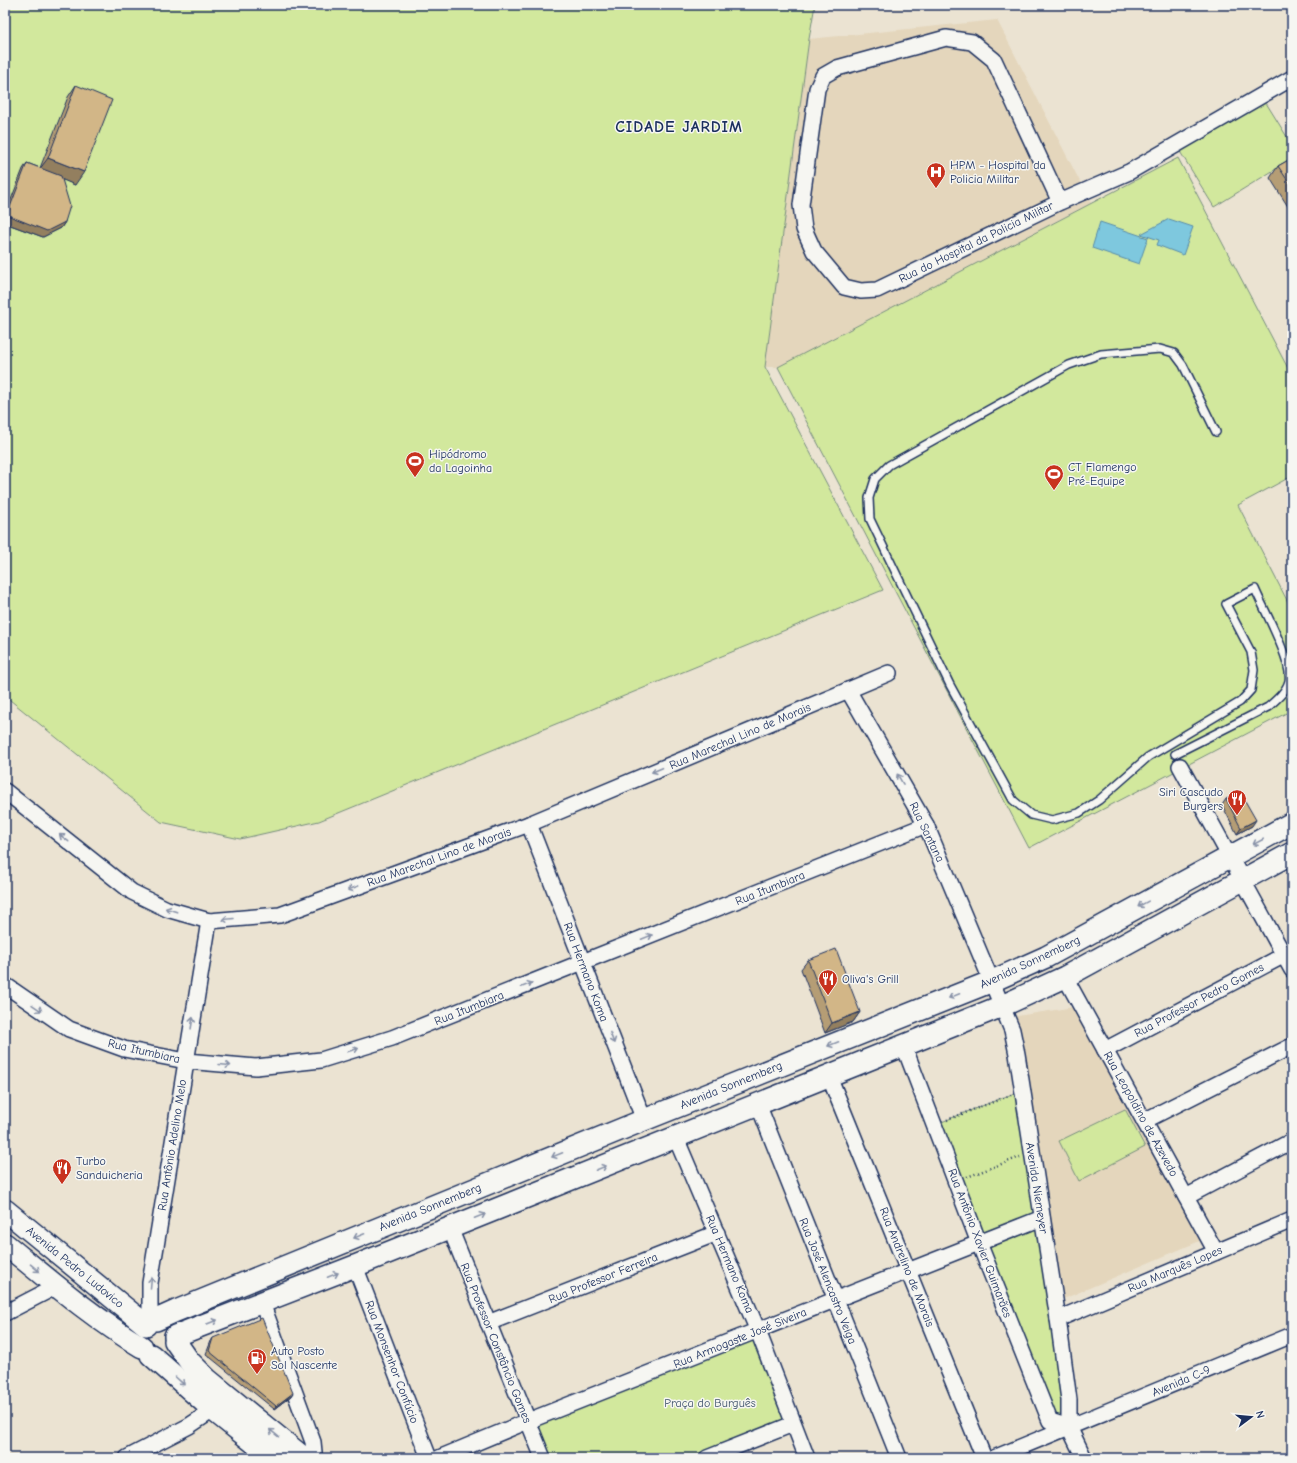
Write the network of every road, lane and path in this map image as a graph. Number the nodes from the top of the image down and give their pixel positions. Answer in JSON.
{"nodes":[{"id":1,"x":1292,"y":78,"type":"edge"},
{"id":2,"x":1060,"y":202,"type":"junction"},
{"id":3,"x":1216,"y":432,"type":"dead end"},
{"id":4,"x":888,"y":673,"type":"dead end"},
{"id":5,"x":848,"y":690,"type":"junction"},
{"id":6,"x":1169,"y":743,"type":"junction"},
{"id":7,"x":1178,"y":760,"type":"junction"},
{"id":8,"x":5,"y":791,"type":"edge"},
{"id":9,"x":1292,"y":823,"type":"edge"},
{"id":10,"x":529,"y":824,"type":"junction"},
{"id":11,"x":926,"y":825,"type":"junction"},
{"id":12,"x":1292,"y":853,"type":"edge"},
{"id":13,"x":1230,"y":857,"type":"junction"},
{"id":14,"x":1242,"y":880,"type":"junction"},
{"id":15,"x":209,"y":921,"type":"junction"},
{"id":16,"x":1288,"y":953,"type":"edge"},
{"id":17,"x":582,"y":962,"type":"junction"},
{"id":18,"x":1292,"y":970,"type":"edge"},
{"id":19,"x":1065,"y":976,"type":"junction"},
{"id":20,"x":990,"y":982,"type":"junction"},
{"id":21,"x":5,"y":985,"type":"edge"},
{"id":22,"x":1002,"y":1006,"type":"junction"},
{"id":23,"x":904,"y":1046,"type":"junction"},
{"id":24,"x":1292,"y":1046,"type":"edge"},
{"id":25,"x":1105,"y":1050,"type":"junction"},
{"id":26,"x":186,"y":1061,"type":"junction"},
{"id":27,"x":829,"y":1076,"type":"junction"},
{"id":28,"x":1022,"y":1090,"type":"junction"},
{"id":29,"x":758,"y":1104,"type":"junction"},
{"id":30,"x":644,"y":1120,"type":"junction"},
{"id":31,"x":1144,"y":1122,"type":"junction"},
{"id":32,"x":934,"y":1125,"type":"junction"},
{"id":33,"x":676,"y":1138,"type":"junction"},
{"id":34,"x":1292,"y":1141,"type":"edge"},
{"id":35,"x":1032,"y":1152,"type":"junction"},
{"id":36,"x":956,"y":1182,"type":"junction"},
{"id":37,"x":1186,"y":1197,"type":"junction"},
{"id":38,"x":5,"y":1210,"type":"edge"},
{"id":39,"x":1042,"y":1218,"type":"junction"},
{"id":40,"x":1292,"y":1220,"type":"edge"},
{"id":41,"x":450,"y":1228,"type":"junction"},
{"id":42,"x":717,"y":1233,"type":"junction"},
{"id":43,"x":5,"y":1244,"type":"edge"},
{"id":44,"x":979,"y":1244,"type":"junction"},
{"id":45,"x":1216,"y":1252,"type":"junction"},
{"id":46,"x":355,"y":1266,"type":"junction"},
{"id":47,"x":908,"y":1271,"type":"junction"},
{"id":48,"x":57,"y":1286,"type":"junction"},
{"id":49,"x":835,"y":1300,"type":"junction"},
{"id":50,"x":262,"y":1303,"type":"junction"},
{"id":51,"x":5,"y":1312,"type":"edge"},
{"id":52,"x":1058,"y":1319,"type":"junction"},
{"id":53,"x":151,"y":1322,"type":"junction"},
{"id":54,"x":488,"y":1323,"type":"junction"},
{"id":55,"x":758,"y":1331,"type":"junction"},
{"id":56,"x":1292,"y":1335,"type":"edge"},
{"id":57,"x":175,"y":1338,"type":"junction"},
{"id":58,"x":147,"y":1351,"type":"junction"},
{"id":59,"x":213,"y":1410,"type":"junction"},
{"id":60,"x":528,"y":1421,"type":"junction"},
{"id":61,"x":793,"y":1424,"type":"junction"},
{"id":62,"x":1070,"y":1427,"type":"junction"},
{"id":63,"x":127,"y":1458,"type":"edge"},
{"id":64,"x":273,"y":1458,"type":"edge"},
{"id":65,"x":304,"y":1458,"type":"edge"},
{"id":66,"x":313,"y":1458,"type":"edge"},
{"id":67,"x":429,"y":1458,"type":"edge"},
{"id":68,"x":439,"y":1458,"type":"edge"},
{"id":69,"x":543,"y":1458,"type":"edge"},
{"id":70,"x":707,"y":1458,"type":"edge"},
{"id":71,"x":807,"y":1458,"type":"edge"},
{"id":72,"x":899,"y":1458,"type":"edge"},
{"id":73,"x":984,"y":1458,"type":"edge"},
{"id":74,"x":994,"y":1458,"type":"edge"},
{"id":75,"x":1084,"y":1458,"type":"edge"}],
"edges":[{"from":1,"to":2,"type":"street","name":"Rua do Hospital da Policia Militar"},
{"from":2,"to":2,"type":"street","name":"Rua do Hospital da Policia Militar"},
{"from":3,"to":6,"type":"lane"},
{"from":4,"to":5,"type":"street","name":"Rua Marechal Lino de Morais"},
{"from":5,"to":10,"type":"street","name":"Rua Marechal Lino de Morais","one_way":true},
{"from":11,"to":5,"type":"street","name":"Rua Santana","one_way":true},
{"from":6,"to":7,"type":"lane"},
{"from":6,"to":7,"type":"lane"},
{"from":7,"to":13,"type":"street"},
{"from":15,"to":8,"type":"street","name":"Rua Marechal Lino de Morais","one_way":true},
{"from":9,"to":13,"type":"street","name":"Avenida Sonnemberg","one_way":true},
{"from":10,"to":15,"type":"street","name":"Rua Marechal Lino de Morais","one_way":true},
{"from":10,"to":17,"type":"street","name":"Rua Hermano Koma"},
{"from":17,"to":11,"type":"street","name":"Rua Itumbiara","one_way":true},
{"from":11,"to":20,"type":"street","name":"Rua Santana"},
{"from":12,"to":14,"type":"street"},
{"from":13,"to":14,"type":"street"},
{"from":13,"to":20,"type":"street","name":"Avenida Sonnemberg","one_way":true},
{"from":14,"to":16,"type":"street"},
{"from":14,"to":19,"type":"street"},
{"from":26,"to":15,"type":"street","name":"Rua Antônio Adelino Melo","one_way":true},
{"from":16,"to":18,"type":"street"},
{"from":16,"to":25,"type":"street","name":"Rua Professor Pedro Gomes"},
{"from":26,"to":17,"type":"street","name":"Rua Itumbiara","one_way":true},
{"from":17,"to":30,"type":"street","name":"Rua Hermano Koma","one_way":true},
{"from":19,"to":22,"type":"street"},
{"from":19,"to":25,"type":"street","name":"Rua Leopoldino de Azevedo"},
{"from":20,"to":22,"type":"street","name":"Avenida Niemeyer"},
{"from":20,"to":30,"type":"street","name":"Avenida Sonnemberg","one_way":true},
{"from":21,"to":26,"type":"street","name":"Rua Itumbiara","one_way":true},
{"from":22,"to":23,"type":"street"},
{"from":22,"to":28,"type":"street","name":"Avenida Niemeyer"},
{"from":23,"to":27,"type":"street"},
{"from":23,"to":32,"type":"street","name":"Rua Antônio Xavier Guimarães"},
{"from":24,"to":31,"type":"street"},
{"from":25,"to":31,"type":"street","name":"Rua Leopoldino de Azevedo"},
{"from":53,"to":26,"type":"street","name":"Rua Antônio Adelino Melo","one_way":true},
{"from":27,"to":29,"type":"street"},
{"from":27,"to":47,"type":"street","name":"Rua Andrelino de Morais"},
{"from":28,"to":32,"type":"path"},
{"from":28,"to":35,"type":"street","name":"Avenida Niemeyer"},
{"from":29,"to":33,"type":"street"},
{"from":29,"to":49,"type":"street","name":"Rua José Alencastro Veiga"},
{"from":30,"to":53,"type":"street","name":"Avenida Sonnemberg","one_way":true},
{"from":31,"to":37,"type":"street","name":"Rua Leopoldino de Azevedo"},
{"from":32,"to":36,"type":"street","name":"Rua Antônio Xavier Guimarães"},
{"from":41,"to":33,"type":"street","one_way":true},
{"from":33,"to":42,"type":"street","name":"Rua Hermano Koma"},
{"from":34,"to":37,"type":"street"},
{"from":35,"to":36,"type":"path"},
{"from":35,"to":39,"type":"street","name":"Avenida Niemeyer"},
{"from":36,"to":44,"type":"street","name":"Rua Antônio Xavier Guimarães"},
{"from":37,"to":45,"type":"street","name":"Rua Leopoldino de Azevedo"},
{"from":38,"to":53,"type":"street","name":"Avenida Pedro Ludovico"},
{"from":39,"to":44,"type":"street","name":"Rua Armogaste José Siveira"},
{"from":39,"to":52,"type":"street","name":"Avenida Niemeyer"},
{"from":40,"to":45,"type":"street","name":"Rua Marquês Lopes"},
{"from":41,"to":46,"type":"street"},
{"from":41,"to":54,"type":"street","name":"Rua Professor Constâncio Gomes"},
{"from":42,"to":54,"type":"street","name":"Rua Professor Ferreira"},
{"from":42,"to":55,"type":"street","name":"Rua Hermano Koma"},
{"from":43,"to":48,"type":"street","name":"Avenida Pedro Ludovico","one_way":true},
{"from":44,"to":47,"type":"street","name":"Rua Armogaste José Siveira"},
{"from":44,"to":62,"type":"street","name":"Rua Antônio Xavier Guimarães"},
{"from":45,"to":52,"type":"street","name":"Rua Marquês Lopes"},
{"from":50,"to":46,"type":"street","one_way":true},
{"from":46,"to":67,"type":"street","name":"Rua Monsenhor Confúcio"},
{"from":47,"to":49,"type":"street","name":"Rua Armogaste José Siveira"},
{"from":47,"to":73,"type":"street","name":"Rua Andrelino de Morais"},
{"from":48,"to":51,"type":"street"},
{"from":48,"to":58,"type":"street","name":"Avenida Pedro Ludovico"},
{"from":49,"to":55,"type":"street","name":"Rua Armogaste José Siveira"},
{"from":49,"to":72,"type":"street","name":"Rua José Alencastro Veiga"},
{"from":57,"to":50,"type":"street","one_way":true},
{"from":50,"to":66,"type":"street"},
{"from":52,"to":62,"type":"street","name":"Avenida Niemeyer"},
{"from":53,"to":57,"type":"street"},
{"from":53,"to":58,"type":"street"},
{"from":54,"to":60,"type":"street","name":"Rua Professor Constâncio Gomes"},
{"from":55,"to":60,"type":"street","name":"Rua Armogaste José Siveira"},
{"from":55,"to":61,"type":"street","name":"Rua Hermano Koma"},
{"from":56,"to":62,"type":"street","name":"Avenida C-9"},
{"from":57,"to":58,"type":"street"},
{"from":65,"to":57,"type":"street","one_way":true},
{"from":58,"to":59,"type":"street","name":"Avenida Pedro Ludovico","one_way":true},
{"from":59,"to":63,"type":"street"},
{"from":59,"to":64,"type":"street","name":"Avenida Pedro Ludovico"},
{"from":60,"to":68,"type":"street","name":"Rua Armogaste José Siveira"},
{"from":60,"to":69,"type":"street","name":"Rua Professor Constâncio Gomes"},
{"from":61,"to":70,"type":"street"},
{"from":61,"to":71,"type":"street","name":"Rua Hermano Koma"},
{"from":62,"to":74,"type":"street","name":"Avenida C-9"},
{"from":62,"to":75,"type":"street"}]}
